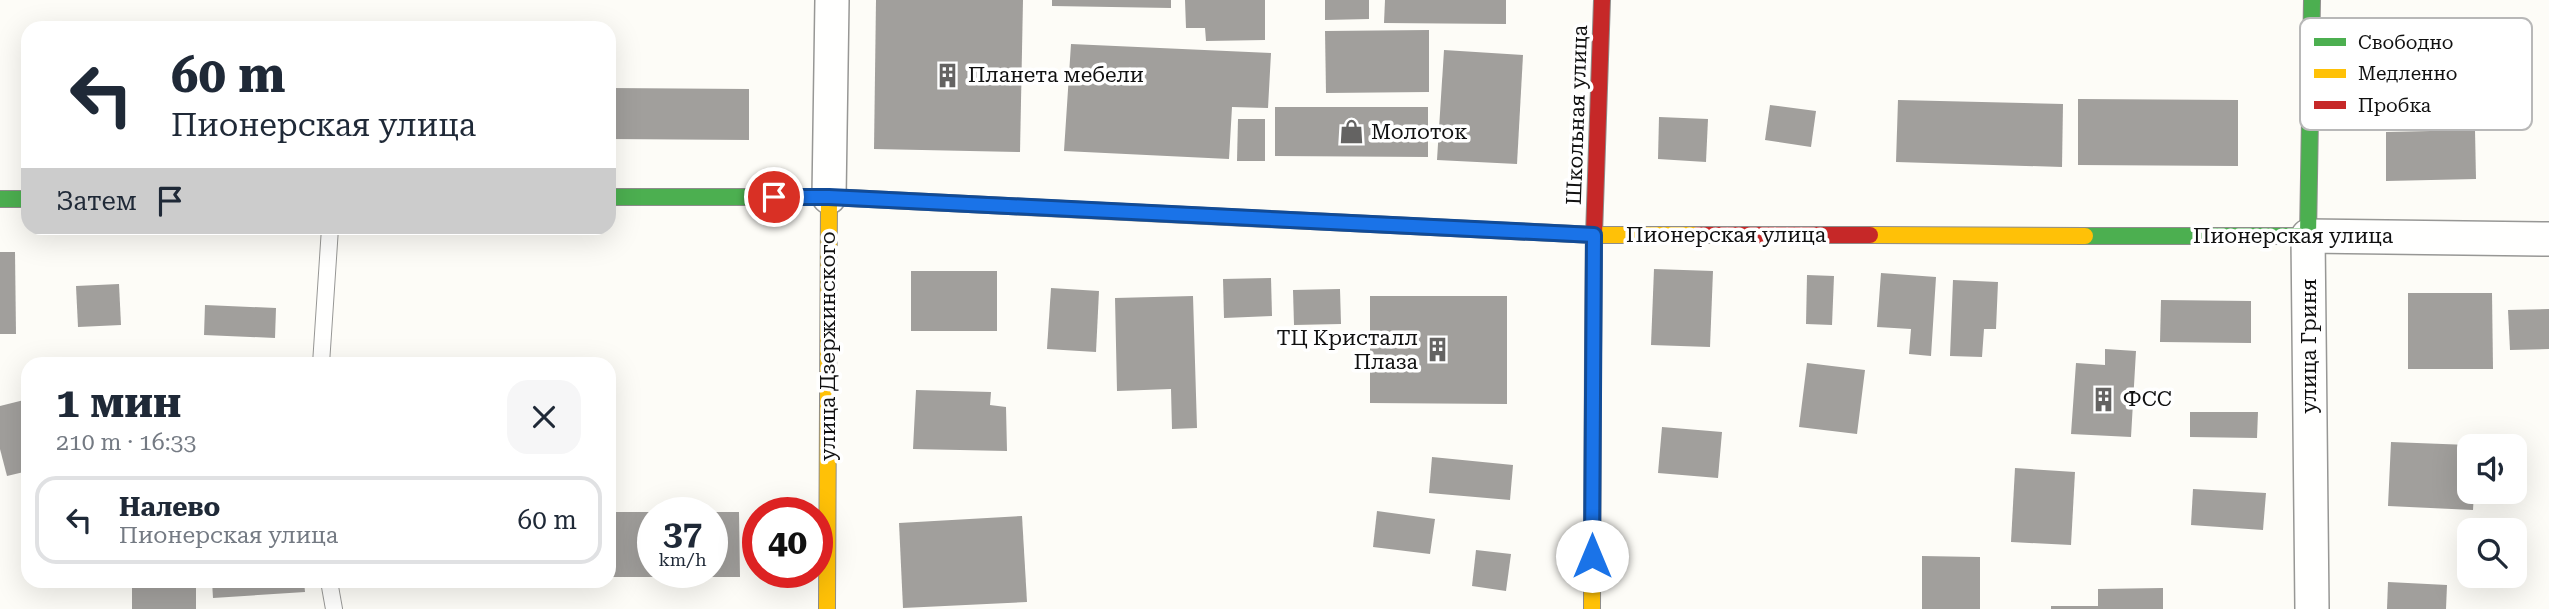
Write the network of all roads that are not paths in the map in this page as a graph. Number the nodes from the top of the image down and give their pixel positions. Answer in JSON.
{"nodes":[{"id":1,"x":832,"y":0,"type":"edge"},
{"id":2,"x":1602,"y":0,"type":"edge"},
{"id":3,"x":2312,"y":0,"type":"edge"},
{"id":4,"x":2312,"y":18,"type":"edge"},
{"id":5,"x":2310,"y":130,"type":"edge"},
{"id":6,"x":616,"y":197,"type":"edge"},
{"id":7,"x":829,"y":197,"type":"junction"},
{"id":8,"x":21,"y":199,"type":"edge"},
{"id":9,"x":0,"y":200,"type":"edge"},
{"id":10,"x":330,"y":235,"type":"edge"},
{"id":11,"x":1594,"y":235,"type":"junction"},
{"id":12,"x":2308,"y":236,"type":"junction"},
{"id":13,"x":2549,"y":239,"type":"edge"},
{"id":14,"x":321,"y":357,"type":"edge"},
{"id":15,"x":330,"y":588,"type":"edge"},
{"id":16,"x":334,"y":609,"type":"edge"},
{"id":17,"x":827,"y":609,"type":"edge"},
{"id":18,"x":1592,"y":609,"type":"edge"},
{"id":19,"x":2312,"y":609,"type":"edge"}],
"edges":[{"from":1,"to":7,"type":"street","name":"улица Дзержинского"},
{"from":2,"to":11,"type":"street","name":"Школьная улица"},
{"from":3,"to":4,"type":"street","name":"улица Гриня"},
{"from":5,"to":12,"type":"street","name":"улица Гриня"},
{"from":6,"to":7,"type":"street","name":"Пионерская улица"},
{"from":7,"to":11,"type":"street","name":"Пионерская улица"},
{"from":7,"to":17,"type":"street","name":"улица Дзержинского"},
{"from":8,"to":9,"type":"street"},
{"from":10,"to":14,"type":"lane"},
{"from":11,"to":12,"type":"street","name":"Пионерская улица"},
{"from":11,"to":18,"type":"street","name":"Школьная улица"},
{"from":12,"to":13,"type":"street","name":"Пионерская улица"},
{"from":12,"to":19,"type":"street","name":"улица Гриня"},
{"from":15,"to":16,"type":"lane"}]}
